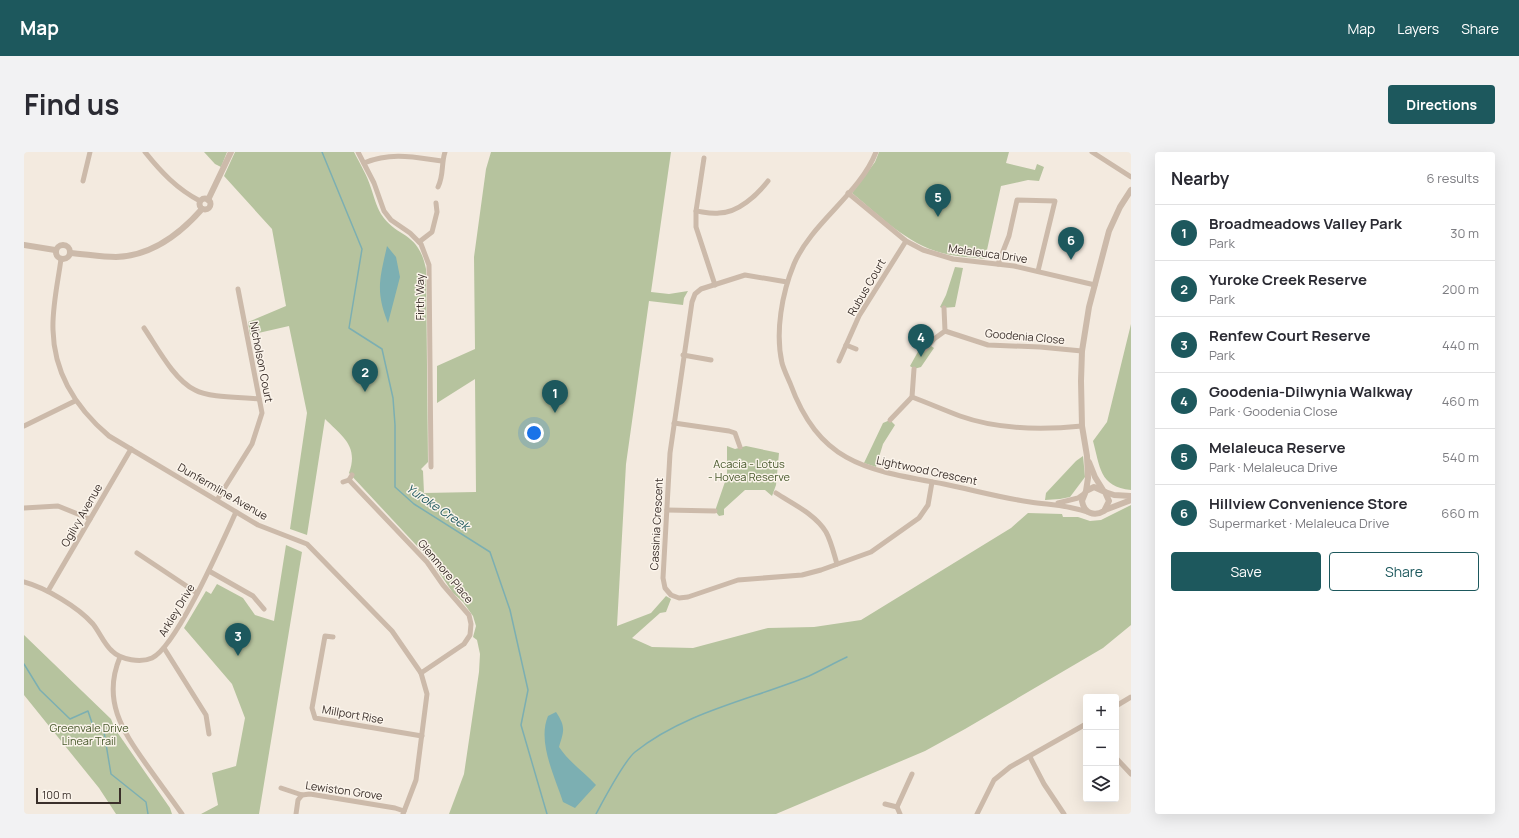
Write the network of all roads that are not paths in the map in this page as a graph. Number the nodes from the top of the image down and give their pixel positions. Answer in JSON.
{"nodes":[{"id":1,"x":90,"y":152,"type":"edge"},
{"id":2,"x":145,"y":152,"type":"edge"},
{"id":3,"x":231,"y":152,"type":"edge"},
{"id":4,"x":358,"y":152,"type":"edge"},
{"id":5,"x":445,"y":152,"type":"edge"},
{"id":6,"x":875,"y":152,"type":"edge"},
{"id":7,"x":1092,"y":152,"type":"edge"},
{"id":8,"x":704,"y":158,"type":"dead end"},
{"id":9,"x":442,"y":162,"type":"junction"},
{"id":10,"x":364,"y":163,"type":"junction"},
{"id":11,"x":1131,"y":177,"type":"edge"},
{"id":12,"x":83,"y":181,"type":"dead end"},
{"id":13,"x":768,"y":181,"type":"dead end"},
{"id":14,"x":438,"y":187,"type":"dead end"},
{"id":15,"x":1131,"y":190,"type":"edge"},
{"id":16,"x":848,"y":193,"type":"junction"},
{"id":17,"x":208,"y":200,"type":"junction"},
{"id":18,"x":200,"y":201,"type":"junction"},
{"id":19,"x":436,"y":203,"type":"dead end"},
{"id":20,"x":202,"y":209,"type":"junction"},
{"id":21,"x":696,"y":211,"type":"junction"},
{"id":22,"x":906,"y":241,"type":"junction"},
{"id":23,"x":419,"y":242,"type":"junction"},
{"id":24,"x":24,"y":245,"type":"edge"},
{"id":25,"x":55,"y":250,"type":"junction"},
{"id":26,"x":70,"y":253,"type":"junction"},
{"id":27,"x":61,"y":259,"type":"junction"},
{"id":28,"x":998,"y":264,"type":"junction"},
{"id":29,"x":1038,"y":271,"type":"junction"},
{"id":30,"x":787,"y":282,"type":"junction"},
{"id":31,"x":715,"y":285,"type":"junction"},
{"id":32,"x":1095,"y":285,"type":"junction"},
{"id":33,"x":238,"y":289,"type":"dead end"},
{"id":34,"x":944,"y":308,"type":"dead end"},
{"id":35,"x":144,"y":328,"type":"dead end"},
{"id":36,"x":945,"y":330,"type":"junction"},
{"id":37,"x":846,"y":345,"type":"junction"},
{"id":38,"x":856,"y":349,"type":"dead end"},
{"id":39,"x":925,"y":349,"type":"dead end"},
{"id":40,"x":1082,"y":351,"type":"junction"},
{"id":41,"x":683,"y":355,"type":"junction"},
{"id":42,"x":711,"y":360,"type":"dead end"},
{"id":43,"x":839,"y":361,"type":"dead end"},
{"id":44,"x":914,"y":369,"type":"dead end"},
{"id":45,"x":912,"y":397,"type":"junction"},
{"id":46,"x":259,"y":399,"type":"junction"},
{"id":47,"x":75,"y":401,"type":"junction"},
{"id":48,"x":890,"y":420,"type":"dead end"},
{"id":49,"x":674,"y":423,"type":"junction"},
{"id":50,"x":24,"y":426,"type":"edge"},
{"id":51,"x":1082,"y":426,"type":"junction"},
{"id":52,"x":740,"y":447,"type":"dead end"},
{"id":53,"x":131,"y":449,"type":"junction"},
{"id":54,"x":1087,"y":456,"type":"junction"},
{"id":55,"x":431,"y":467,"type":"dead end"},
{"id":56,"x":352,"y":475,"type":"dead end"},
{"id":57,"x":349,"y":480,"type":"junction"},
{"id":58,"x":343,"y":482,"type":"dead end"},
{"id":59,"x":932,"y":482,"type":"junction"},
{"id":60,"x":1104,"y":491,"type":"junction"},
{"id":61,"x":1085,"y":492,"type":"junction"},
{"id":62,"x":776,"y":493,"type":"dead end"},
{"id":63,"x":1131,"y":496,"type":"edge"},
{"id":64,"x":217,"y":500,"type":"junction"},
{"id":65,"x":1131,"y":500,"type":"edge"},
{"id":66,"x":1051,"y":504,"type":"junction"},
{"id":67,"x":24,"y":508,"type":"edge"},
{"id":68,"x":667,"y":510,"type":"junction"},
{"id":69,"x":715,"y":511,"type":"dead end"},
{"id":70,"x":1104,"y":511,"type":"junction"},
{"id":71,"x":236,"y":512,"type":"junction"},
{"id":72,"x":1088,"y":512,"type":"junction"},
{"id":73,"x":90,"y":519,"type":"junction"},
{"id":74,"x":137,"y":553,"type":"dead end"},
{"id":75,"x":837,"y":564,"type":"junction"},
{"id":76,"x":209,"y":572,"type":"junction"},
{"id":77,"x":24,"y":582,"type":"edge"},
{"id":78,"x":48,"y":591,"type":"junction"},
{"id":79,"x":197,"y":593,"type":"junction"},
{"id":80,"x":264,"y":609,"type":"dead end"},
{"id":81,"x":333,"y":637,"type":"dead end"},
{"id":82,"x":164,"y":648,"type":"junction"},
{"id":83,"x":120,"y":657,"type":"junction"},
{"id":84,"x":421,"y":673,"type":"junction"},
{"id":85,"x":1131,"y":697,"type":"edge"},
{"id":86,"x":1119,"y":704,"type":"edge"},
{"id":87,"x":1083,"y":726,"type":"edge"},
{"id":88,"x":209,"y":734,"type":"dead end"},
{"id":89,"x":422,"y":736,"type":"junction"},
{"id":90,"x":1030,"y":757,"type":"junction"},
{"id":91,"x":1119,"y":761,"type":"edge"},
{"id":92,"x":912,"y":774,"type":"dead end"},
{"id":93,"x":1131,"y":774,"type":"edge"},
{"id":94,"x":281,"y":788,"type":"dead end"},
{"id":95,"x":302,"y":795,"type":"junction"},
{"id":96,"x":885,"y":804,"type":"dead end"},
{"id":97,"x":897,"y":808,"type":"junction"},
{"id":98,"x":404,"y":813,"type":"edge"},
{"id":99,"x":182,"y":814,"type":"edge"},
{"id":100,"x":296,"y":814,"type":"edge"},
{"id":101,"x":900,"y":814,"type":"edge"},
{"id":102,"x":977,"y":814,"type":"edge"},
{"id":103,"x":1064,"y":814,"type":"edge"}],
"edges":[{"from":1,"to":12,"type":"street"},
{"from":2,"to":18,"type":"street"},
{"from":3,"to":17,"type":"street"},
{"from":4,"to":10,"type":"street","name":"Firth Way"},
{"from":5,"to":9,"type":"street"},
{"from":6,"to":16,"type":"street","name":"Lightwood Crescent"},
{"from":7,"to":11,"type":"street"},
{"from":8,"to":21,"type":"street"},
{"from":9,"to":10,"type":"street"},
{"from":9,"to":14,"type":"street"},
{"from":10,"to":23,"type":"street","name":"Firth Way"},
{"from":13,"to":21,"type":"street"},
{"from":15,"to":32,"type":"street"},
{"from":16,"to":22,"type":"street","name":"Melaleuca Drive"},
{"from":16,"to":30,"type":"street","name":"Lightwood Crescent"},
{"from":17,"to":18,"type":"street"},
{"from":17,"to":20,"type":"street"},
{"from":18,"to":20,"type":"street"},
{"from":19,"to":23,"type":"street"},
{"from":20,"to":26,"type":"street"},
{"from":21,"to":31,"type":"street"},
{"from":22,"to":28,"type":"street","name":"Melaleuca Drive"},
{"from":22,"to":37,"type":"street","name":"Rubus Court"},
{"from":23,"to":55,"type":"street","name":"Firth Way"},
{"from":24,"to":25,"type":"street"},
{"from":25,"to":26,"type":"street"},
{"from":25,"to":27,"type":"street"},
{"from":26,"to":27,"type":"street"},
{"from":27,"to":47,"type":"street","name":"Dunfermline Avenue"},
{"from":28,"to":29,"type":"street","name":"Melaleuca Drive"},
{"from":28,"to":29,"type":"street"},
{"from":29,"to":32,"type":"street","name":"Melaleuca Drive"},
{"from":30,"to":31,"type":"street","name":"Cassinia Crescent"},
{"from":30,"to":59,"type":"street","name":"Lightwood Crescent"},
{"from":31,"to":41,"type":"street","name":"Cassinia Crescent"},
{"from":32,"to":40,"type":"street"},
{"from":33,"to":46,"type":"street","name":"Nicholson Court"},
{"from":34,"to":36,"type":"street"},
{"from":35,"to":46,"type":"street"},
{"from":36,"to":39,"type":"street"},
{"from":36,"to":40,"type":"street","name":"Goodenia Close"},
{"from":37,"to":38,"type":"street"},
{"from":37,"to":43,"type":"street","name":"Rubus Court"},
{"from":40,"to":51,"type":"street"},
{"from":41,"to":42,"type":"street"},
{"from":41,"to":49,"type":"street","name":"Cassinia Crescent"},
{"from":44,"to":45,"type":"street"},
{"from":45,"to":48,"type":"street"},
{"from":45,"to":51,"type":"street"},
{"from":46,"to":64,"type":"street","name":"Nicholson Court"},
{"from":47,"to":50,"type":"street"},
{"from":47,"to":53,"type":"street","name":"Dunfermline Avenue"},
{"from":49,"to":52,"type":"street"},
{"from":49,"to":68,"type":"street","name":"Cassinia Crescent"},
{"from":51,"to":54,"type":"street"},
{"from":53,"to":64,"type":"street","name":"Dunfermline Avenue"},
{"from":53,"to":73,"type":"street","name":"Ogilvy Avenue"},
{"from":54,"to":60,"type":"street"},
{"from":54,"to":61,"type":"street"},
{"from":56,"to":57,"type":"street"},
{"from":57,"to":58,"type":"street"},
{"from":57,"to":84,"type":"street","name":"Glenmore Place"},
{"from":59,"to":66,"type":"street","name":"Lightwood Crescent"},
{"from":59,"to":75,"type":"street","name":"Cassinia Crescent"},
{"from":60,"to":61,"type":"street"},
{"from":60,"to":63,"type":"street"},
{"from":60,"to":70,"type":"street"},
{"from":61,"to":66,"type":"street","name":"Lightwood Crescent"},
{"from":61,"to":72,"type":"street"},
{"from":62,"to":75,"type":"street"},
{"from":64,"to":71,"type":"street","name":"Dunfermline Avenue"},
{"from":65,"to":70,"type":"street"},
{"from":66,"to":72,"type":"street","name":"Lightwood Crescent"},
{"from":67,"to":73,"type":"street"},
{"from":68,"to":69,"type":"street"},
{"from":68,"to":75,"type":"street","name":"Cassinia Crescent"},
{"from":70,"to":72,"type":"street"},
{"from":71,"to":76,"type":"street","name":"Arkley Drive"},
{"from":71,"to":84,"type":"street","name":"Dunfermline Avenue"},
{"from":73,"to":78,"type":"street","name":"Ogilvy Avenue"},
{"from":74,"to":79,"type":"street"},
{"from":76,"to":79,"type":"street","name":"Arkley Drive"},
{"from":76,"to":80,"type":"street"},
{"from":77,"to":78,"type":"street"},
{"from":78,"to":83,"type":"street"},
{"from":79,"to":82,"type":"street","name":"Arkley Drive"},
{"from":81,"to":89,"type":"street","name":"Millport Rise"},
{"from":82,"to":83,"type":"street","name":"Arkley Drive"},
{"from":82,"to":88,"type":"street"},
{"from":83,"to":99,"type":"street"},
{"from":84,"to":89,"type":"street","name":"Dunfermline Avenue"},
{"from":85,"to":86,"type":"street"},
{"from":87,"to":90,"type":"street"},
{"from":89,"to":98,"type":"street","name":"Dunfermline Avenue"},
{"from":90,"to":102,"type":"street"},
{"from":90,"to":103,"type":"street"},
{"from":91,"to":93,"type":"street"},
{"from":92,"to":97,"type":"street"},
{"from":94,"to":95,"type":"street","name":"Lewiston Grove"},
{"from":95,"to":98,"type":"street","name":"Lewiston Grove"},
{"from":95,"to":100,"type":"street"},
{"from":96,"to":97,"type":"street"},
{"from":97,"to":101,"type":"street"}]}
